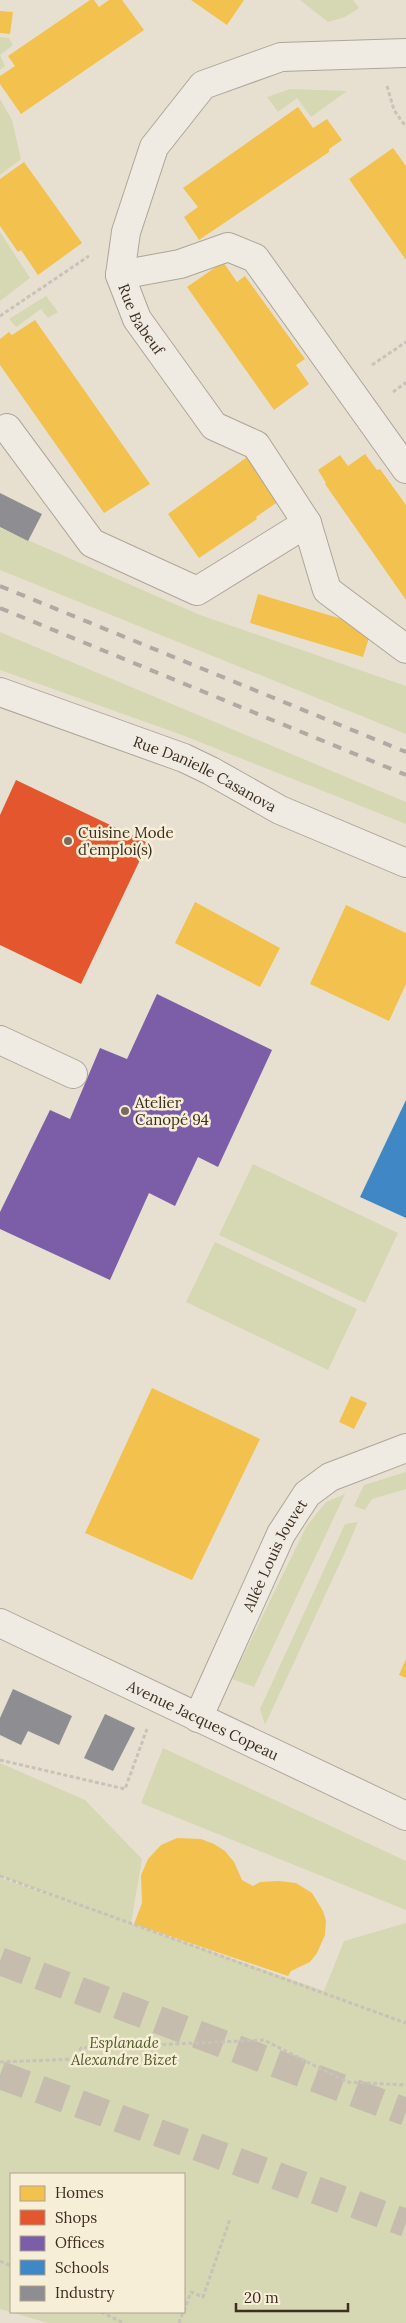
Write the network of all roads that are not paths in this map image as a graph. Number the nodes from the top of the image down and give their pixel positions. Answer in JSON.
{"nodes":[{"id":1,"x":406,"y":53,"type":"edge"},
{"id":2,"x":120,"y":275,"type":"junction"},
{"id":3,"x":7,"y":428,"type":"dead end"},
{"id":4,"x":406,"y":469,"type":"edge"},
{"id":5,"x":307,"y":522,"type":"junction"},
{"id":6,"x":406,"y":649,"type":"edge"},
{"id":7,"x":0,"y":692,"type":"edge"},
{"id":8,"x":406,"y":863,"type":"edge"},
{"id":9,"x":0,"y":1040,"type":"edge"},
{"id":10,"x":73,"y":1074,"type":"dead end"},
{"id":11,"x":406,"y":1448,"type":"edge"},
{"id":12,"x":0,"y":1624,"type":"edge"},
{"id":13,"x":198,"y":1718,"type":"junction"},
{"id":14,"x":406,"y":1816,"type":"edge"}],
"edges":[{"from":1,"to":2,"type":"street","name":"Rue Babeuf"},
{"from":2,"to":4,"type":"street"},
{"from":2,"to":5,"type":"street","name":"Rue Babeuf"},
{"from":3,"to":5,"type":"street"},
{"from":5,"to":6,"type":"street","name":"Rue Babeuf"},
{"from":7,"to":8,"type":"street","name":"Rue Danielle Casanova"},
{"from":9,"to":10,"type":"street"},
{"from":11,"to":13,"type":"street","name":"Allée Louis Jouvet"},
{"from":12,"to":13,"type":"street","name":"Avenue Jacques Copeau"},
{"from":13,"to":14,"type":"street","name":"Avenue Jacques Copeau"}]}
